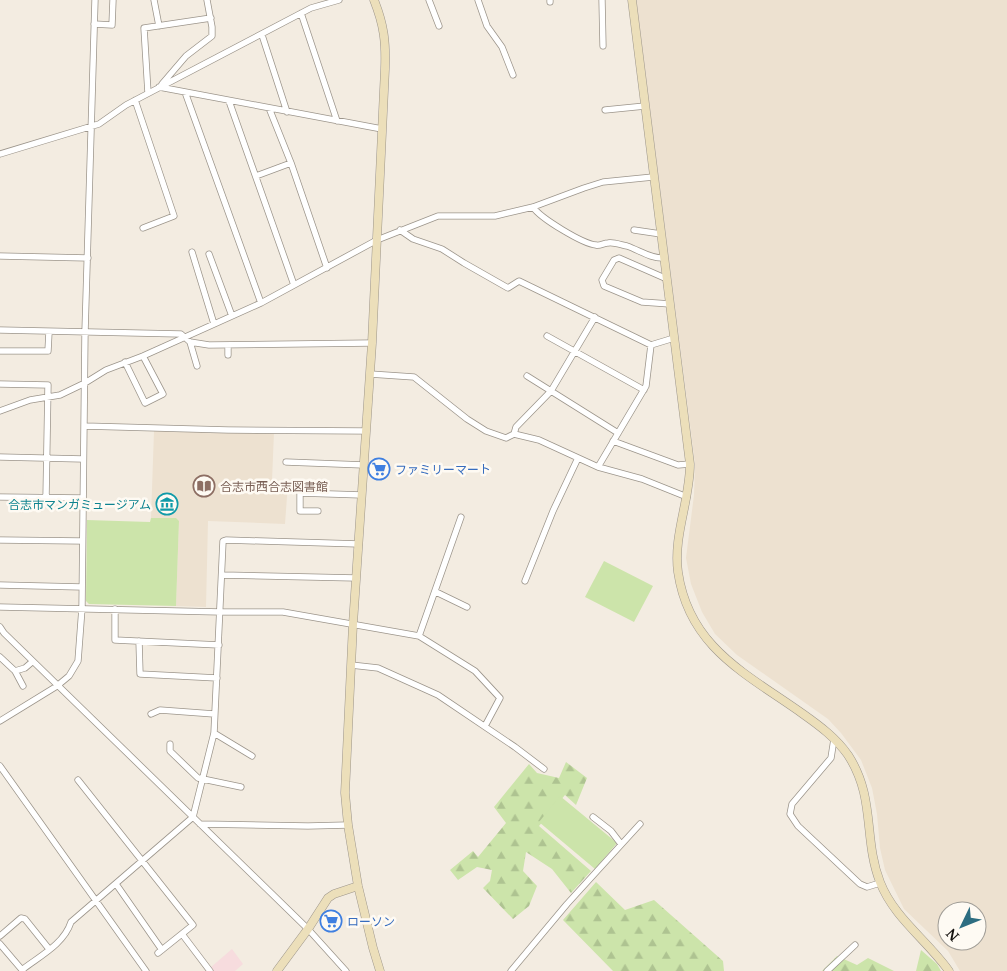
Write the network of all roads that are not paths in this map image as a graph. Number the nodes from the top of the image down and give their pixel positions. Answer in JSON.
{"nodes":[{"id":1,"x":95,"y":0,"type":"edge"},
{"id":2,"x":114,"y":0,"type":"edge"},
{"id":3,"x":154,"y":0,"type":"edge"},
{"id":4,"x":207,"y":0,"type":"edge"},
{"id":5,"x":339,"y":0,"type":"edge"},
{"id":6,"x":374,"y":0,"type":"edge"},
{"id":7,"x":430,"y":0,"type":"edge"},
{"id":8,"x":478,"y":0,"type":"edge"},
{"id":9,"x":602,"y":0,"type":"edge"},
{"id":10,"x":632,"y":0,"type":"edge"},
{"id":11,"x":301,"y":13,"type":"junction"},
{"id":12,"x":211,"y":18,"type":"junction"},
{"id":13,"x":94,"y":24,"type":"junction"},
{"id":14,"x":159,"y":26,"type":"junction"},
{"id":15,"x":439,"y":26,"type":"dead end"},
{"id":16,"x":262,"y":35,"type":"junction"},
{"id":17,"x":603,"y":46,"type":"dead end"},
{"id":18,"x":513,"y":75,"type":"dead end"},
{"id":19,"x":159,"y":87,"type":"junction"},
{"id":20,"x":185,"y":92,"type":"junction"},
{"id":21,"x":148,"y":93,"type":"junction"},
{"id":22,"x":136,"y":100,"type":"junction"},
{"id":23,"x":229,"y":101,"type":"junction"},
{"id":24,"x":645,"y":106,"type":"junction"},
{"id":25,"x":269,"y":108,"type":"junction"},
{"id":26,"x":605,"y":110,"type":"dead end"},
{"id":27,"x":287,"y":112,"type":"junction"},
{"id":28,"x":337,"y":120,"type":"junction"},
{"id":29,"x":92,"y":126,"type":"junction"},
{"id":30,"x":382,"y":129,"type":"junction"},
{"id":31,"x":0,"y":154,"type":"edge"},
{"id":32,"x":290,"y":163,"type":"junction"},
{"id":33,"x":256,"y":176,"type":"junction"},
{"id":34,"x":653,"y":177,"type":"junction"},
{"id":35,"x":533,"y":208,"type":"junction"},
{"id":36,"x":143,"y":228,"type":"dead end"},
{"id":37,"x":400,"y":230,"type":"junction"},
{"id":38,"x":634,"y":230,"type":"dead end"},
{"id":39,"x":661,"y":234,"type":"junction"},
{"id":40,"x":377,"y":240,"type":"junction"},
{"id":41,"x":192,"y":252,"type":"dead end"},
{"id":42,"x":209,"y":254,"type":"dead end"},
{"id":43,"x":0,"y":256,"type":"edge"},
{"id":44,"x":88,"y":258,"type":"junction"},
{"id":45,"x":664,"y":258,"type":"junction"},
{"id":46,"x":327,"y":268,"type":"junction"},
{"id":47,"x":667,"y":279,"type":"junction"},
{"id":48,"x":294,"y":286,"type":"junction"},
{"id":49,"x":261,"y":303,"type":"junction"},
{"id":50,"x":670,"y":304,"type":"junction"},
{"id":51,"x":232,"y":316,"type":"junction"},
{"id":52,"x":595,"y":317,"type":"junction"},
{"id":53,"x":214,"y":324,"type":"junction"},
{"id":54,"x":0,"y":330,"type":"edge"},
{"id":55,"x":49,"y":332,"type":"junction"},
{"id":56,"x":85,"y":332,"type":"junction"},
{"id":57,"x":547,"y":336,"type":"dead end"},
{"id":58,"x":184,"y":337,"type":"junction"},
{"id":59,"x":674,"y":338,"type":"junction"},
{"id":60,"x":190,"y":342,"type":"junction"},
{"id":61,"x":372,"y":343,"type":"junction"},
{"id":62,"x":651,"y":345,"type":"junction"},
{"id":63,"x":228,"y":346,"type":"junction"},
{"id":64,"x":0,"y":351,"type":"edge"},
{"id":65,"x":574,"y":352,"type":"junction"},
{"id":66,"x":228,"y":355,"type":"dead end"},
{"id":67,"x":143,"y":356,"type":"junction"},
{"id":68,"x":125,"y":362,"type":"junction"},
{"id":69,"x":198,"y":366,"type":"dead end"},
{"id":70,"x":370,"y":374,"type":"junction"},
{"id":71,"x":527,"y":376,"type":"dead end"},
{"id":72,"x":85,"y":383,"type":"junction"},
{"id":73,"x":0,"y":384,"type":"edge"},
{"id":74,"x":644,"y":390,"type":"junction"},
{"id":75,"x":551,"y":391,"type":"junction"},
{"id":76,"x":47,"y":398,"type":"junction"},
{"id":77,"x":0,"y":411,"type":"edge"},
{"id":78,"x":84,"y":426,"type":"junction"},
{"id":79,"x":366,"y":431,"type":"junction"},
{"id":80,"x":618,"y":433,"type":"junction"},
{"id":81,"x":514,"y":434,"type":"junction"},
{"id":82,"x":612,"y":441,"type":"junction"},
{"id":83,"x":0,"y":457,"type":"edge"},
{"id":84,"x":46,"y":458,"type":"junction"},
{"id":85,"x":578,"y":458,"type":"junction"},
{"id":86,"x":83,"y":459,"type":"junction"},
{"id":87,"x":286,"y":462,"type":"dead end"},
{"id":88,"x":690,"y":464,"type":"junction"},
{"id":89,"x":364,"y":465,"type":"junction"},
{"id":90,"x":598,"y":467,"type":"junction"},
{"id":91,"x":362,"y":495,"type":"junction"},
{"id":92,"x":688,"y":496,"type":"junction"},
{"id":93,"x":0,"y":497,"type":"edge"},
{"id":94,"x":46,"y":498,"type":"junction"},
{"id":95,"x":83,"y":498,"type":"junction"},
{"id":96,"x":318,"y":511,"type":"dead end"},
{"id":97,"x":461,"y":517,"type":"dead end"},
{"id":98,"x":0,"y":540,"type":"edge"},
{"id":99,"x":82,"y":541,"type":"junction"},
{"id":100,"x":359,"y":544,"type":"junction"},
{"id":101,"x":222,"y":575,"type":"junction"},
{"id":102,"x":356,"y":578,"type":"junction"},
{"id":103,"x":525,"y":581,"type":"dead end"},
{"id":104,"x":0,"y":585,"type":"edge"},
{"id":105,"x":82,"y":587,"type":"junction"},
{"id":106,"x":436,"y":592,"type":"junction"},
{"id":107,"x":0,"y":607,"type":"edge"},
{"id":108,"x":467,"y":607,"type":"dead end"},
{"id":109,"x":82,"y":608,"type":"junction"},
{"id":110,"x":116,"y":609,"type":"junction"},
{"id":111,"x":221,"y":612,"type":"junction"},
{"id":112,"x":353,"y":624,"type":"junction"},
{"id":113,"x":0,"y":627,"type":"edge"},
{"id":114,"x":419,"y":636,"type":"junction"},
{"id":115,"x":139,"y":641,"type":"junction"},
{"id":116,"x":219,"y":644,"type":"junction"},
{"id":117,"x":0,"y":658,"type":"edge"},
{"id":118,"x":32,"y":662,"type":"junction"},
{"id":119,"x":351,"y":664,"type":"junction"},
{"id":120,"x":16,"y":672,"type":"junction"},
{"id":121,"x":217,"y":678,"type":"junction"},
{"id":122,"x":23,"y":686,"type":"dead end"},
{"id":123,"x":56,"y":686,"type":"junction"},
{"id":124,"x":151,"y":714,"type":"dead end"},
{"id":125,"x":214,"y":714,"type":"junction"},
{"id":126,"x":0,"y":721,"type":"edge"},
{"id":127,"x":485,"y":726,"type":"junction"},
{"id":128,"x":214,"y":733,"type":"junction"},
{"id":129,"x":834,"y":739,"type":"junction"},
{"id":130,"x":170,"y":744,"type":"dead end"},
{"id":131,"x":252,"y":756,"type":"dead end"},
{"id":132,"x":0,"y":766,"type":"edge"},
{"id":133,"x":544,"y":768,"type":"dead end"},
{"id":134,"x":202,"y":779,"type":"junction"},
{"id":135,"x":78,"y":780,"type":"dead end"},
{"id":136,"x":241,"y":787,"type":"dead end"},
{"id":137,"x":593,"y":816,"type":"dead end"},
{"id":138,"x":193,"y":817,"type":"junction"},
{"id":139,"x":199,"y":824,"type":"junction"},
{"id":140,"x":640,"y":824,"type":"dead end"},
{"id":141,"x":348,"y":825,"type":"junction"},
{"id":142,"x":622,"y":844,"type":"junction"},
{"id":143,"x":142,"y":861,"type":"junction"},
{"id":144,"x":880,"y":883,"type":"junction"},
{"id":145,"x":116,"y":884,"type":"junction"},
{"id":146,"x":358,"y":886,"type":"junction"},
{"id":147,"x":97,"y":901,"type":"junction"},
{"id":148,"x":308,"y":929,"type":"junction"},
{"id":149,"x":182,"y":934,"type":"junction"},
{"id":150,"x":0,"y":936,"type":"edge"},
{"id":151,"x":0,"y":944,"type":"edge"},
{"id":152,"x":855,"y":945,"type":"dead end"},
{"id":153,"x":49,"y":949,"type":"junction"},
{"id":154,"x":23,"y":970,"type":"edge"},
{"id":155,"x":146,"y":971,"type":"edge"},
{"id":156,"x":210,"y":971,"type":"edge"},
{"id":157,"x":277,"y":971,"type":"edge"},
{"id":158,"x":346,"y":971,"type":"edge"},
{"id":159,"x":380,"y":971,"type":"edge"},
{"id":160,"x":511,"y":971,"type":"edge"},
{"id":161,"x":827,"y":971,"type":"edge"},
{"id":162,"x":949,"y":971,"type":"edge"}],
"edges":[{"from":1,"to":13,"type":"street"},
{"from":2,"to":13,"type":"street"},
{"from":3,"to":14,"type":"street"},
{"from":4,"to":12,"type":"street"},
{"from":5,"to":11,"type":"street"},
{"from":6,"to":30,"type":"street"},
{"from":7,"to":15,"type":"street"},
{"from":8,"to":18,"type":"street"},
{"from":9,"to":17,"type":"street"},
{"from":10,"to":24,"type":"street"},
{"from":11,"to":16,"type":"street"},
{"from":11,"to":28,"type":"street"},
{"from":12,"to":14,"type":"street"},
{"from":12,"to":19,"type":"street"},
{"from":13,"to":29,"type":"street"},
{"from":14,"to":21,"type":"street"},
{"from":16,"to":19,"type":"street"},
{"from":16,"to":27,"type":"street"},
{"from":19,"to":20,"type":"street"},
{"from":19,"to":21,"type":"street"},
{"from":20,"to":23,"type":"street"},
{"from":20,"to":49,"type":"street"},
{"from":21,"to":22,"type":"street"},
{"from":22,"to":29,"type":"street"},
{"from":22,"to":36,"type":"street"},
{"from":23,"to":25,"type":"street"},
{"from":23,"to":33,"type":"street"},
{"from":24,"to":26,"type":"street"},
{"from":24,"to":34,"type":"street"},
{"from":25,"to":27,"type":"street"},
{"from":25,"to":32,"type":"street"},
{"from":27,"to":28,"type":"street"},
{"from":28,"to":30,"type":"street"},
{"from":29,"to":31,"type":"street"},
{"from":29,"to":44,"type":"street"},
{"from":30,"to":40,"type":"street"},
{"from":32,"to":33,"type":"street"},
{"from":32,"to":46,"type":"street"},
{"from":33,"to":48,"type":"street"},
{"from":34,"to":35,"type":"street"},
{"from":34,"to":39,"type":"street"},
{"from":35,"to":37,"type":"street"},
{"from":35,"to":45,"type":"street"},
{"from":37,"to":40,"type":"street"},
{"from":37,"to":52,"type":"street"},
{"from":38,"to":39,"type":"street"},
{"from":39,"to":45,"type":"street"},
{"from":40,"to":46,"type":"street"},
{"from":40,"to":61,"type":"street"},
{"from":41,"to":53,"type":"street"},
{"from":42,"to":51,"type":"street"},
{"from":43,"to":44,"type":"street"},
{"from":44,"to":56,"type":"street"},
{"from":45,"to":47,"type":"street"},
{"from":46,"to":48,"type":"street"},
{"from":47,"to":50,"type":"street"},
{"from":47,"to":50,"type":"street"},
{"from":48,"to":49,"type":"street"},
{"from":49,"to":51,"type":"street"},
{"from":50,"to":59,"type":"street"},
{"from":51,"to":53,"type":"street"},
{"from":52,"to":62,"type":"street"},
{"from":52,"to":65,"type":"street"},
{"from":53,"to":58,"type":"street"},
{"from":54,"to":55,"type":"street"},
{"from":55,"to":56,"type":"street"},
{"from":55,"to":64,"type":"street"},
{"from":56,"to":58,"type":"street"},
{"from":56,"to":72,"type":"street"},
{"from":57,"to":65,"type":"street"},
{"from":58,"to":60,"type":"street"},
{"from":58,"to":67,"type":"street"},
{"from":59,"to":62,"type":"street"},
{"from":59,"to":88,"type":"street"},
{"from":60,"to":63,"type":"street"},
{"from":60,"to":69,"type":"street"},
{"from":61,"to":63,"type":"street"},
{"from":61,"to":70,"type":"street"},
{"from":62,"to":74,"type":"street"},
{"from":63,"to":66,"type":"street"},
{"from":65,"to":74,"type":"street"},
{"from":65,"to":75,"type":"street"},
{"from":67,"to":68,"type":"street"},
{"from":67,"to":68,"type":"street"},
{"from":68,"to":72,"type":"street"},
{"from":70,"to":79,"type":"street"},
{"from":70,"to":81,"type":"street"},
{"from":71,"to":75,"type":"street"},
{"from":72,"to":76,"type":"street"},
{"from":72,"to":78,"type":"street"},
{"from":73,"to":76,"type":"street"},
{"from":74,"to":80,"type":"street"},
{"from":75,"to":80,"type":"street"},
{"from":75,"to":81,"type":"street"},
{"from":76,"to":77,"type":"street"},
{"from":76,"to":84,"type":"street"},
{"from":78,"to":79,"type":"street"},
{"from":78,"to":86,"type":"street"},
{"from":79,"to":89,"type":"street"},
{"from":80,"to":82,"type":"street"},
{"from":81,"to":85,"type":"street"},
{"from":82,"to":88,"type":"street"},
{"from":82,"to":90,"type":"street"},
{"from":83,"to":84,"type":"street"},
{"from":84,"to":86,"type":"street"},
{"from":84,"to":94,"type":"street"},
{"from":85,"to":90,"type":"street"},
{"from":85,"to":103,"type":"street"},
{"from":86,"to":95,"type":"street"},
{"from":87,"to":89,"type":"street"},
{"from":88,"to":92,"type":"street"},
{"from":89,"to":91,"type":"street"},
{"from":90,"to":92,"type":"street"},
{"from":91,"to":96,"type":"street"},
{"from":91,"to":100,"type":"street"},
{"from":92,"to":129,"type":"street"},
{"from":93,"to":94,"type":"street"},
{"from":94,"to":95,"type":"street"},
{"from":95,"to":99,"type":"street"},
{"from":97,"to":106,"type":"street"},
{"from":98,"to":99,"type":"street"},
{"from":99,"to":105,"type":"street"},
{"from":100,"to":101,"type":"street"},
{"from":100,"to":102,"type":"street"},
{"from":101,"to":102,"type":"street"},
{"from":101,"to":111,"type":"street"},
{"from":102,"to":112,"type":"street"},
{"from":104,"to":105,"type":"street"},
{"from":105,"to":109,"type":"street"},
{"from":106,"to":108,"type":"street"},
{"from":106,"to":114,"type":"street"},
{"from":107,"to":109,"type":"street"},
{"from":109,"to":110,"type":"street"},
{"from":109,"to":123,"type":"street"},
{"from":110,"to":111,"type":"street"},
{"from":110,"to":115,"type":"street"},
{"from":111,"to":112,"type":"street"},
{"from":111,"to":116,"type":"street"},
{"from":112,"to":114,"type":"street"},
{"from":112,"to":119,"type":"street"},
{"from":113,"to":118,"type":"street"},
{"from":114,"to":127,"type":"street"},
{"from":115,"to":116,"type":"street"},
{"from":115,"to":121,"type":"street"},
{"from":116,"to":121,"type":"street"},
{"from":117,"to":120,"type":"street"},
{"from":118,"to":120,"type":"street"},
{"from":118,"to":123,"type":"street"},
{"from":119,"to":127,"type":"street"},
{"from":119,"to":141,"type":"street"},
{"from":120,"to":122,"type":"street"},
{"from":121,"to":125,"type":"street"},
{"from":123,"to":126,"type":"street"},
{"from":123,"to":138,"type":"street"},
{"from":124,"to":125,"type":"street"},
{"from":125,"to":128,"type":"street"},
{"from":127,"to":133,"type":"street"},
{"from":128,"to":131,"type":"street"},
{"from":128,"to":134,"type":"street"},
{"from":129,"to":144,"type":"street"},
{"from":129,"to":144,"type":"street"},
{"from":130,"to":134,"type":"street"},
{"from":132,"to":147,"type":"street"},
{"from":134,"to":136,"type":"street"},
{"from":134,"to":138,"type":"street"},
{"from":135,"to":143,"type":"street"},
{"from":137,"to":142,"type":"street"},
{"from":138,"to":139,"type":"street"},
{"from":138,"to":143,"type":"street"},
{"from":139,"to":141,"type":"street"},
{"from":139,"to":148,"type":"street"},
{"from":140,"to":142,"type":"street"},
{"from":141,"to":146,"type":"street"},
{"from":142,"to":160,"type":"street"},
{"from":143,"to":145,"type":"street"},
{"from":143,"to":149,"type":"street"},
{"from":144,"to":162,"type":"street"},
{"from":145,"to":147,"type":"street"},
{"from":145,"to":149,"type":"street"},
{"from":146,"to":148,"type":"street"},
{"from":146,"to":159,"type":"street"},
{"from":147,"to":153,"type":"street"},
{"from":147,"to":155,"type":"street"},
{"from":148,"to":157,"type":"street"},
{"from":148,"to":158,"type":"street"},
{"from":149,"to":156,"type":"street"},
{"from":150,"to":153,"type":"street"},
{"from":151,"to":154,"type":"street"},
{"from":152,"to":161,"type":"street"},
{"from":153,"to":154,"type":"street"}]}
